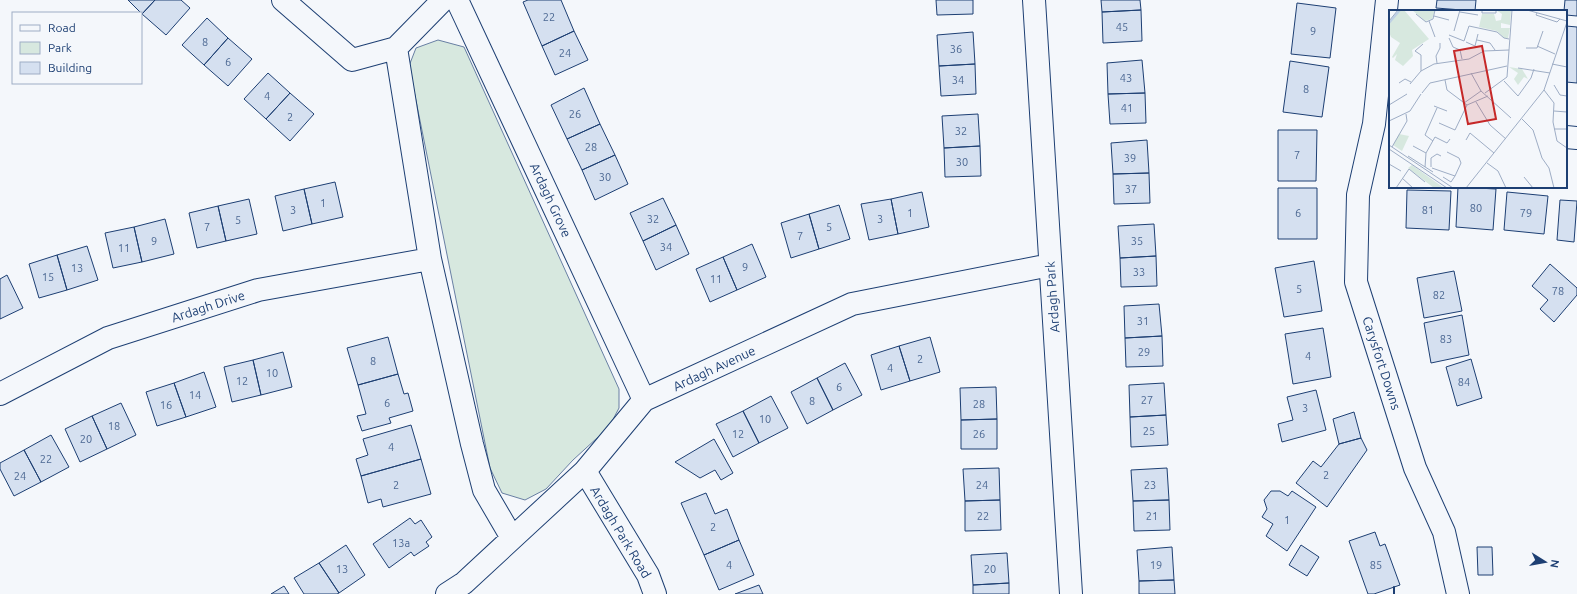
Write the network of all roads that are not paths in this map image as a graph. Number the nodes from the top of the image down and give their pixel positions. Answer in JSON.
{"nodes":[{"id":1,"x":283,"y":0,"type":"edge"},
{"id":2,"x":443,"y":0,"type":"edge"},
{"id":3,"x":457,"y":0,"type":"edge"},
{"id":4,"x":1034,"y":0,"type":"edge"},
{"id":5,"x":1387,"y":0,"type":"edge"},
{"id":6,"x":396,"y":48,"type":"junction"},
{"id":7,"x":1382,"y":126,"type":"edge"},
{"id":8,"x":430,"y":259,"type":"junction"},
{"id":9,"x":1050,"y":265,"type":"junction"},
{"id":10,"x":0,"y":394,"type":"edge"},
{"id":11,"x":644,"y":400,"type":"junction"},
{"id":12,"x":585,"y":471,"type":"junction"},
{"id":13,"x":512,"y":538,"type":"junction"},
{"id":14,"x":447,"y":594,"type":"edge"},
{"id":15,"x":655,"y":594,"type":"edge"},
{"id":16,"x":1072,"y":594,"type":"edge"},
{"id":17,"x":1458,"y":594,"type":"edge"}],
"edges":[{"from":1,"to":6,"type":"street"},
{"from":2,"to":6,"type":"street"},
{"from":3,"to":11,"type":"street","name":"Ardagh Grove"},
{"from":4,"to":9,"type":"street","name":"Ardagh Park"},
{"from":5,"to":7,"type":"street","name":"Carysfort Downs"},
{"from":6,"to":8,"type":"street"},
{"from":7,"to":17,"type":"street","name":"Carysfort Downs"},
{"from":8,"to":10,"type":"street","name":"Ardagh Drive"},
{"from":8,"to":13,"type":"street"},
{"from":9,"to":11,"type":"street","name":"Ardagh Avenue"},
{"from":9,"to":16,"type":"street","name":"Ardagh Park"},
{"from":11,"to":12,"type":"street","name":"Ardagh Avenue"},
{"from":12,"to":13,"type":"street","name":"Ardagh Avenue"},
{"from":12,"to":15,"type":"street","name":"Ardagh Park Road"},
{"from":13,"to":14,"type":"street","name":"Ardagh Avenue"}]}
